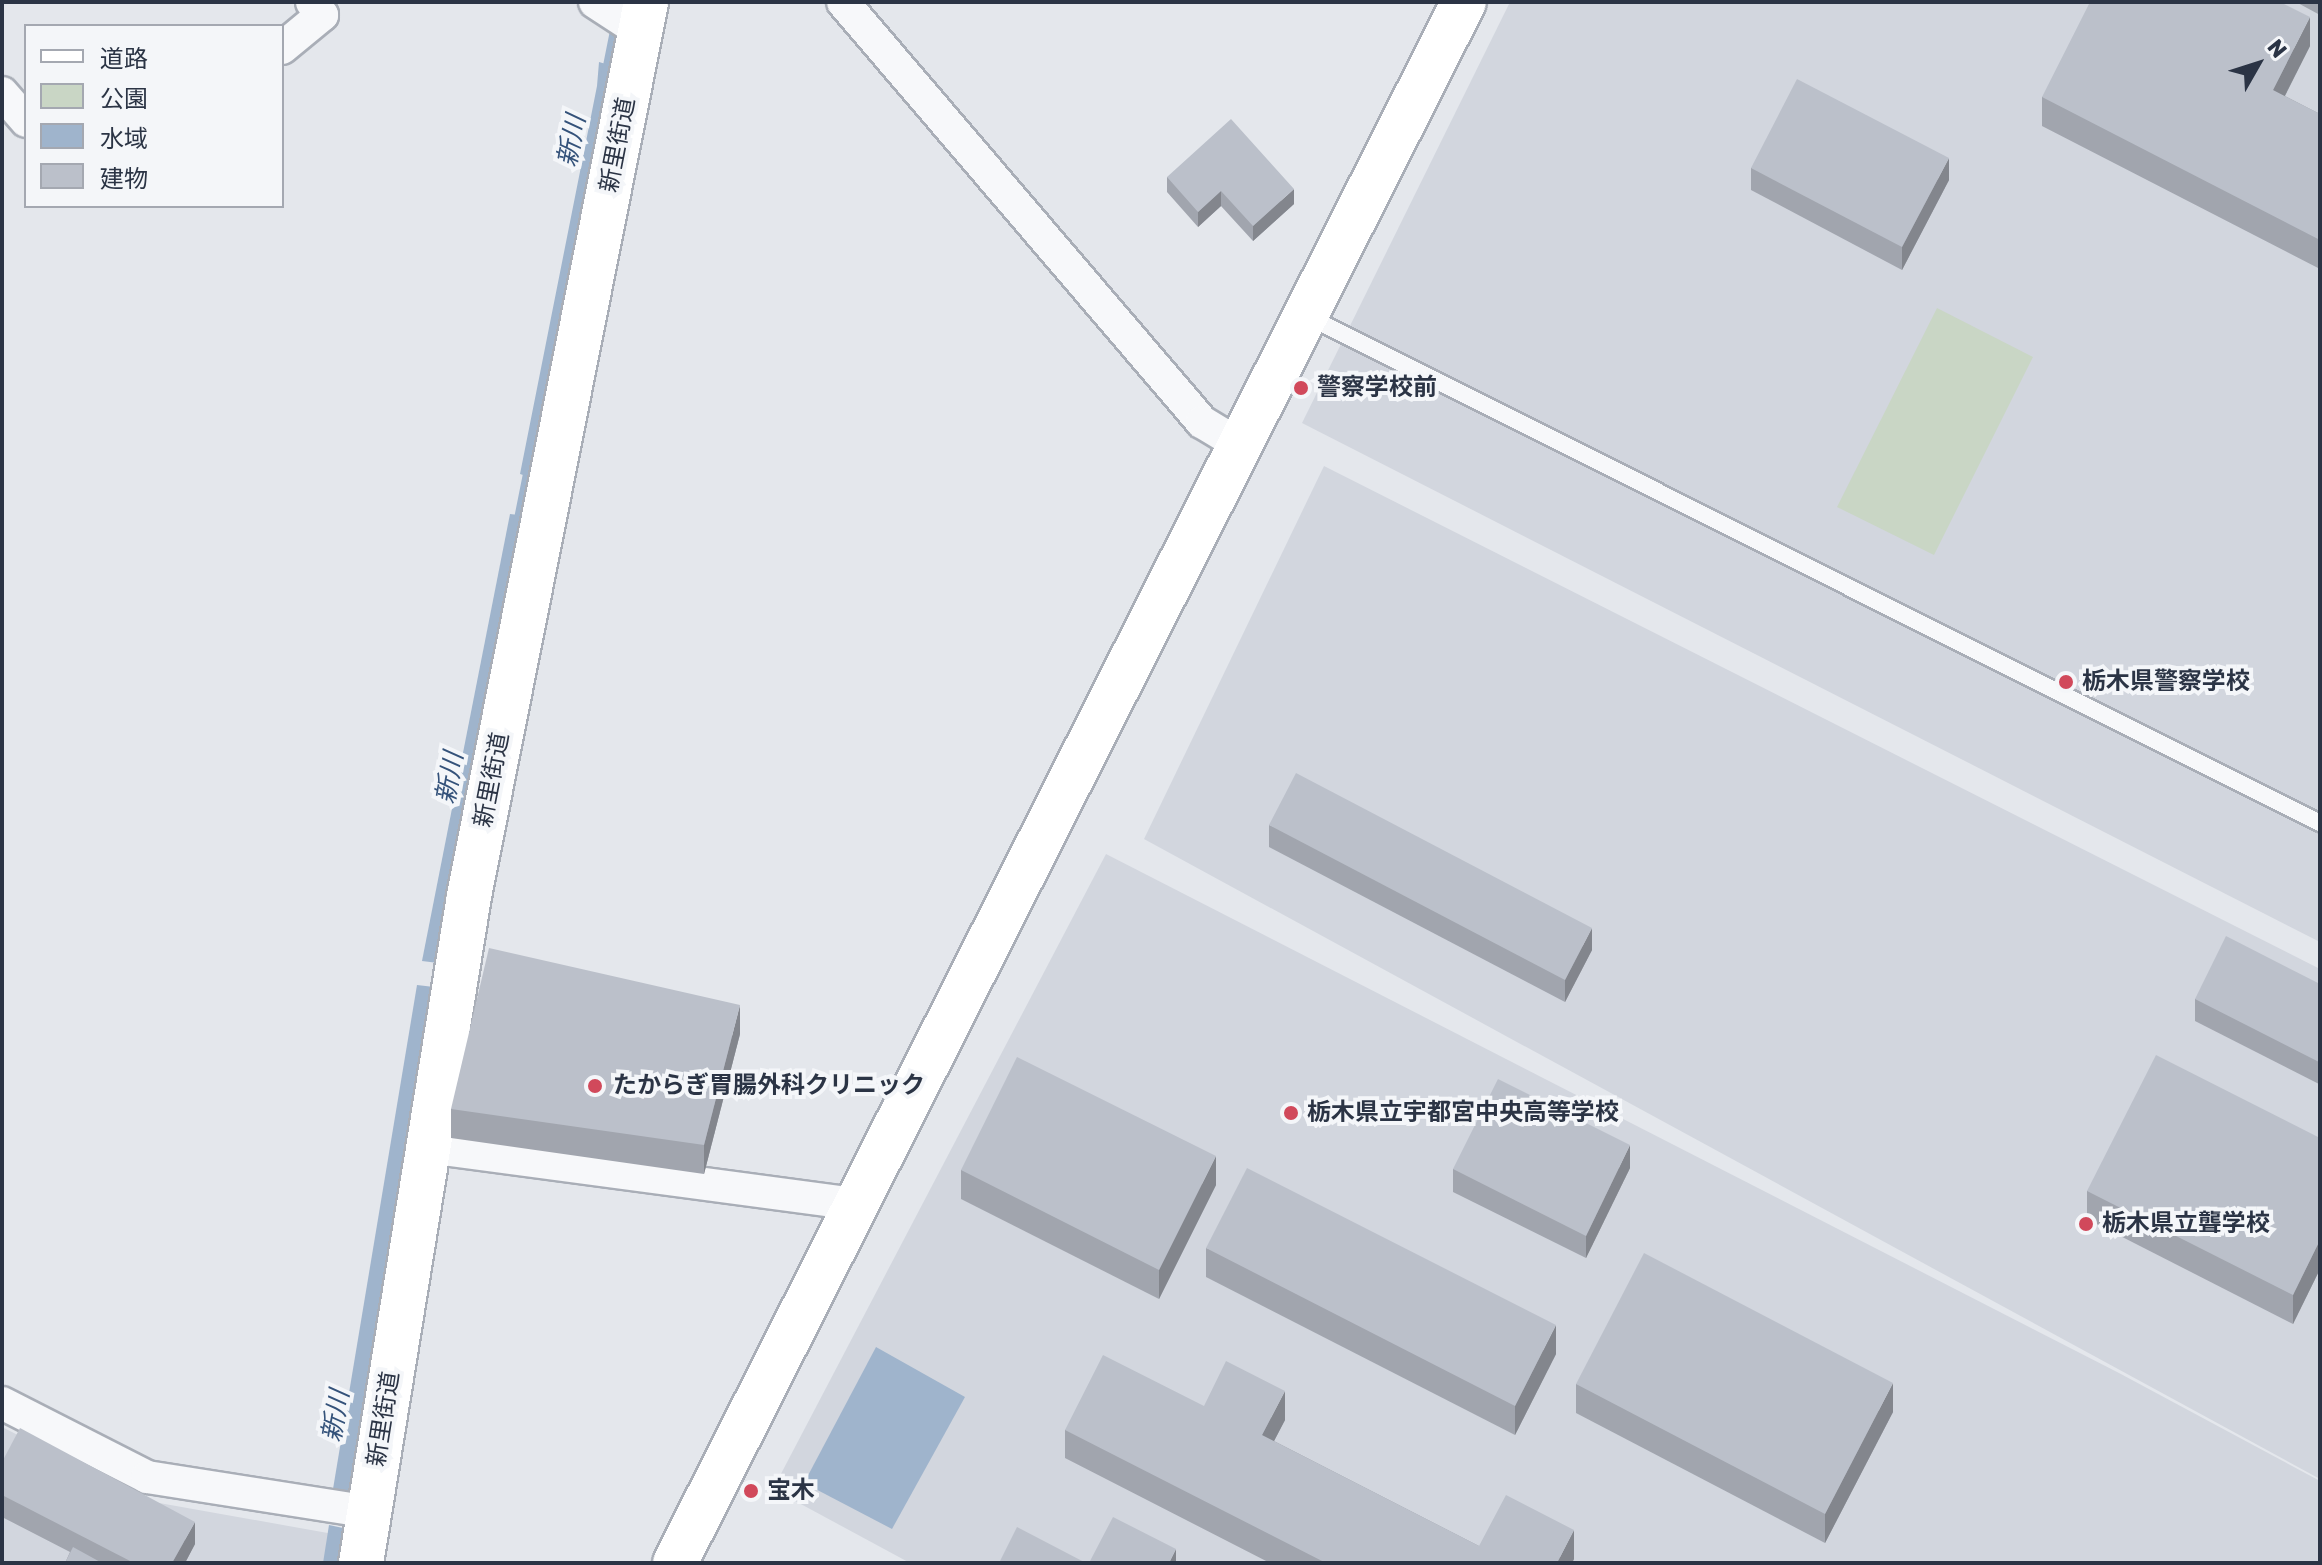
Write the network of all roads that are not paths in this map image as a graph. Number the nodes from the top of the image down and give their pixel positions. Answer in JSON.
{"nodes":[{"id":1,"x":312,"y":2,"type":"edge"},
{"id":2,"x":843,"y":2,"type":"edge"},
{"id":3,"x":1464,"y":2,"type":"edge"},
{"id":4,"x":598,"y":5,"type":"edge"},
{"id":5,"x":643,"y":17,"type":"edge"},
{"id":6,"x":284,"y":46,"type":"edge"},
{"id":7,"x":2,"y":93,"type":"edge"},
{"id":8,"x":24,"y":119,"type":"edge"},
{"id":9,"x":1305,"y":315,"type":"junction"},
{"id":10,"x":1240,"y":445,"type":"junction"},
{"id":11,"x":2320,"y":823,"type":"edge"},
{"id":12,"x":428,"y":1147,"type":"junction"},
{"id":13,"x":856,"y":1204,"type":"junction"},
{"id":14,"x":2,"y":1403,"type":"edge"},
{"id":15,"x":366,"y":1512,"type":"junction"},
{"id":16,"x":361,"y":1563,"type":"edge"},
{"id":17,"x":675,"y":1563,"type":"edge"}],
"edges":[{"from":1,"to":6,"type":"street"},
{"from":2,"to":10,"type":"street"},
{"from":3,"to":9,"type":"street"},
{"from":4,"to":5,"type":"street"},
{"from":5,"to":12,"type":"street","name":"新里街道"},
{"from":7,"to":8,"type":"street"},
{"from":9,"to":10,"type":"street"},
{"from":9,"to":11,"type":"lane"},
{"from":10,"to":13,"type":"street"},
{"from":12,"to":13,"type":"street"},
{"from":12,"to":15,"type":"street","name":"新里街道"},
{"from":13,"to":17,"type":"street"},
{"from":14,"to":15,"type":"street"},
{"from":15,"to":16,"type":"street","name":"新里街道"}]}
